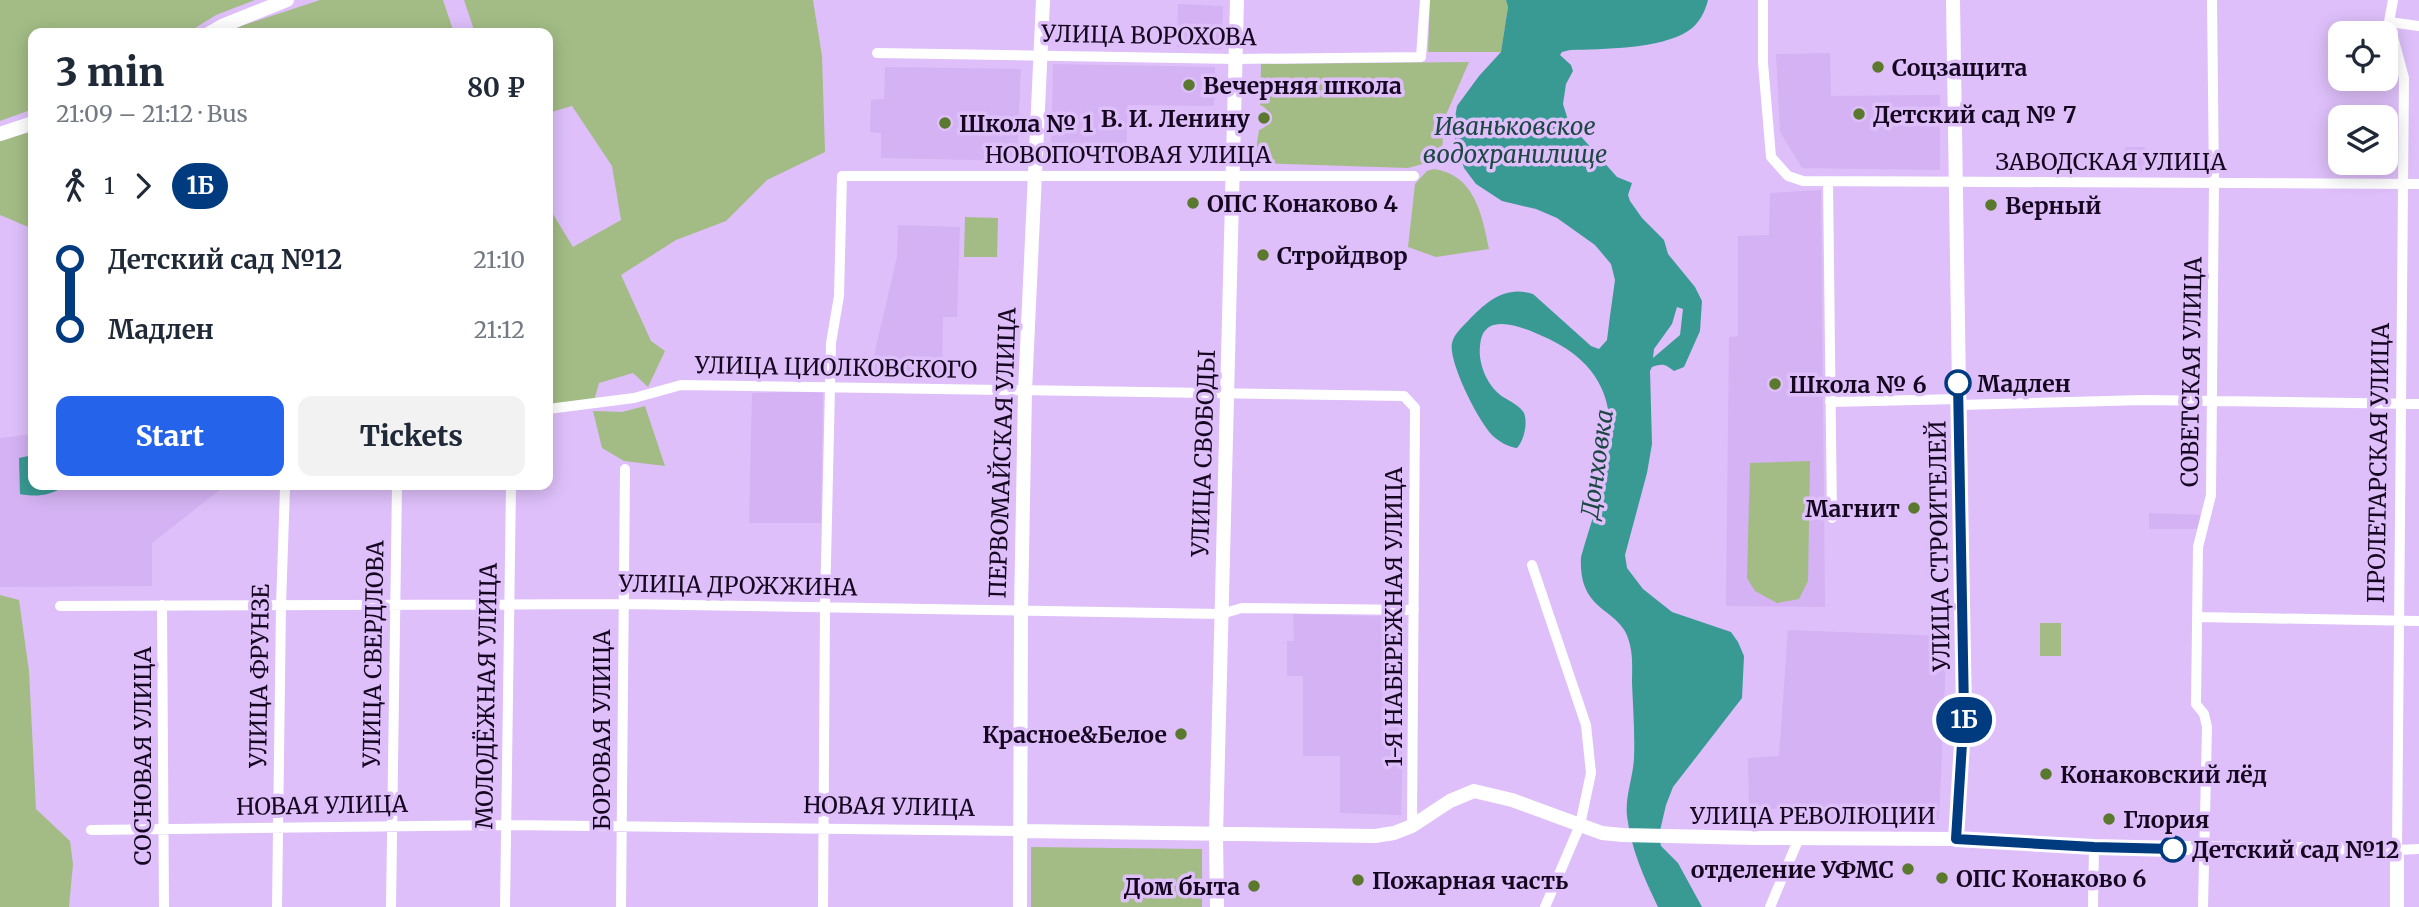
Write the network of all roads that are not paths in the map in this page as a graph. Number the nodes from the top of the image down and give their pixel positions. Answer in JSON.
{"nodes":[{"id":1,"x":287,"y":0,"type":"edge"},
{"id":2,"x":1043,"y":0,"type":"edge"},
{"id":3,"x":1237,"y":0,"type":"edge"},
{"id":4,"x":1424,"y":0,"type":"edge"},
{"id":5,"x":1763,"y":0,"type":"edge"},
{"id":6,"x":1953,"y":0,"type":"edge"},
{"id":7,"x":2212,"y":0,"type":"edge"},
{"id":8,"x":2393,"y":0,"type":"edge"},
{"id":9,"x":2389,"y":21,"type":"edge"},
{"id":10,"x":2398,"y":23,"type":"edge"},
{"id":11,"x":2419,"y":26,"type":"edge"},
{"id":12,"x":219,"y":28,"type":"edge"},
{"id":13,"x":877,"y":53,"type":"dead end"},
{"id":14,"x":1041,"y":54,"type":"junction"},
{"id":15,"x":2398,"y":56,"type":"edge"},
{"id":16,"x":1236,"y":59,"type":"junction"},
{"id":17,"x":28,"y":125,"type":"edge"},
{"id":18,"x":0,"y":134,"type":"edge"},
{"id":19,"x":1233,"y":174,"type":"junction"},
{"id":20,"x":1034,"y":175,"type":"junction"},
{"id":21,"x":1414,"y":176,"type":"dead end"},
{"id":22,"x":1828,"y":181,"type":"junction"},
{"id":23,"x":1956,"y":182,"type":"junction"},
{"id":24,"x":2214,"y":182,"type":"junction"},
{"id":25,"x":2403,"y":184,"type":"junction"},
{"id":26,"x":2419,"y":184,"type":"edge"},
{"id":27,"x":830,"y":386,"type":"junction"},
{"id":28,"x":1025,"y":391,"type":"junction"},
{"id":29,"x":1228,"y":392,"type":"junction"},
{"id":30,"x":1830,"y":401,"type":"junction"},
{"id":31,"x":1959,"y":402,"type":"junction"},
{"id":32,"x":2211,"y":402,"type":"junction"},
{"id":33,"x":2402,"y":404,"type":"junction"},
{"id":34,"x":2419,"y":404,"type":"edge"},
{"id":35,"x":553,"y":408,"type":"edge"},
{"id":36,"x":1415,"y":408,"type":"joint"},
{"id":37,"x":625,"y":469,"type":"dead end"},
{"id":38,"x":285,"y":490,"type":"edge"},
{"id":39,"x":397,"y":490,"type":"edge"},
{"id":40,"x":511,"y":490,"type":"edge"},
{"id":41,"x":1832,"y":518,"type":"dead end"},
{"id":42,"x":1532,"y":565,"type":"dead end"},
{"id":43,"x":623,"y":604,"type":"junction"},
{"id":44,"x":162,"y":605,"type":"junction"},
{"id":45,"x":281,"y":605,"type":"junction"},
{"id":46,"x":395,"y":605,"type":"junction"},
{"id":47,"x":509,"y":605,"type":"junction"},
{"id":48,"x":60,"y":606,"type":"dead end"},
{"id":49,"x":825,"y":606,"type":"junction"},
{"id":50,"x":1414,"y":610,"type":"junction"},
{"id":51,"x":1021,"y":611,"type":"junction"},
{"id":52,"x":1222,"y":614,"type":"junction"},
{"id":53,"x":2197,"y":617,"type":"junction"},
{"id":54,"x":2400,"y":621,"type":"junction"},
{"id":55,"x":2419,"y":621,"type":"edge"},
{"id":56,"x":505,"y":825,"type":"junction"},
{"id":57,"x":1580,"y":825,"type":"junction"},
{"id":58,"x":622,"y":826,"type":"junction"},
{"id":59,"x":392,"y":827,"type":"junction"},
{"id":60,"x":1412,"y":827,"type":"junction"},
{"id":61,"x":279,"y":828,"type":"junction"},
{"id":62,"x":823,"y":828,"type":"junction"},
{"id":63,"x":164,"y":829,"type":"junction"},
{"id":64,"x":91,"y":830,"type":"dead end"},
{"id":65,"x":1021,"y":831,"type":"junction"},
{"id":66,"x":1216,"y":835,"type":"junction"},
{"id":67,"x":1669,"y":837,"type":"joint"},
{"id":68,"x":1799,"y":838,"type":"junction"},
{"id":69,"x":1956,"y":839,"type":"junction"},
{"id":70,"x":2094,"y":847,"type":"junction"},
{"id":71,"x":2204,"y":849,"type":"junction"},
{"id":72,"x":2419,"y":849,"type":"edge"},
{"id":73,"x":2397,"y":850,"type":"junction"},
{"id":74,"x":163,"y":907,"type":"edge"},
{"id":75,"x":278,"y":907,"type":"edge"},
{"id":76,"x":391,"y":907,"type":"edge"},
{"id":77,"x":505,"y":907,"type":"edge"},
{"id":78,"x":621,"y":907,"type":"edge"},
{"id":79,"x":823,"y":907,"type":"edge"},
{"id":80,"x":1020,"y":907,"type":"edge"},
{"id":81,"x":1217,"y":907,"type":"edge"},
{"id":82,"x":1545,"y":907,"type":"edge"},
{"id":83,"x":1770,"y":907,"type":"edge"},
{"id":84,"x":2093,"y":907,"type":"edge"},
{"id":85,"x":2203,"y":907,"type":"edge"},
{"id":86,"x":2397,"y":907,"type":"edge"}],
"edges":[{"from":1,"to":12,"type":"main road"},
{"from":2,"to":14,"type":"main road","name":"ПЕРВОМАЙСКАЯ УЛИЦА"},
{"from":3,"to":16,"type":"main road","name":"УЛИЦА СВОБОДЫ"},
{"from":4,"to":16,"type":"street","name":"УЛИЦА ВОРОХОВА"},
{"from":5,"to":22,"type":"street","name":"ЗАВОДСКАЯ УЛИЦА"},
{"from":6,"to":23,"type":"main road","name":"УЛИЦА СТРОИТЕЛЕЙ"},
{"from":7,"to":24,"type":"street","name":"СОВЕТСКАЯ УЛИЦА"},
{"from":8,"to":9,"type":"street"},
{"from":10,"to":11,"type":"street"},
{"from":13,"to":14,"type":"street","name":"УЛИЦА ВОРОХОВА"},
{"from":14,"to":16,"type":"street","name":"УЛИЦА ВОРОХОВА"},
{"from":14,"to":20,"type":"main road","name":"ПЕРВОМАЙСКАЯ УЛИЦА"},
{"from":15,"to":25,"type":"street","name":"ПРОЛЕТАРСКАЯ УЛИЦА"},
{"from":16,"to":19,"type":"main road","name":"УЛИЦА СВОБОДЫ"},
{"from":17,"to":18,"type":"main road"},
{"from":19,"to":20,"type":"street","name":"НОВОПОЧТОВАЯ УЛИЦА"},
{"from":19,"to":21,"type":"street","name":"НОВОПОЧТОВАЯ УЛИЦА"},
{"from":19,"to":29,"type":"main road","name":"УЛИЦА СВОБОДЫ"},
{"from":20,"to":27,"type":"street","name":"НОВОПОЧТОВАЯ УЛИЦА"},
{"from":20,"to":28,"type":"main road","name":"ПЕРВОМАЙСКАЯ УЛИЦА"},
{"from":22,"to":23,"type":"street","name":"ЗАВОДСКАЯ УЛИЦА"},
{"from":22,"to":30,"type":"street"},
{"from":23,"to":24,"type":"street","name":"ЗАВОДСКАЯ УЛИЦА"},
{"from":23,"to":31,"type":"main road","name":"УЛИЦА СТРОИТЕЛЕЙ"},
{"from":24,"to":25,"type":"street","name":"ЗАВОДСКАЯ УЛИЦА"},
{"from":24,"to":32,"type":"street","name":"СОВЕТСКАЯ УЛИЦА"},
{"from":25,"to":26,"type":"street","name":"ЗАВОДСКАЯ УЛИЦА"},
{"from":25,"to":33,"type":"street","name":"ПРОЛЕТАРСКАЯ УЛИЦА"},
{"from":27,"to":28,"type":"street","name":"УЛИЦА ЦИОЛКОВСКОГО"},
{"from":27,"to":35,"type":"street","name":"УЛИЦА ЦИОЛКОВСКОГО"},
{"from":27,"to":49,"type":"street"},
{"from":28,"to":29,"type":"street","name":"УЛИЦА ЦИОЛКОВСКОГО"},
{"from":28,"to":51,"type":"main road","name":"ПЕРВОМАЙСКАЯ УЛИЦА"},
{"from":29,"to":36,"type":"street","name":"УЛИЦА ЦИОЛКОВСКОГО"},
{"from":29,"to":52,"type":"main road","name":"УЛИЦА СВОБОДЫ"},
{"from":30,"to":31,"type":"street"},
{"from":30,"to":41,"type":"street"},
{"from":31,"to":32,"type":"street"},
{"from":31,"to":69,"type":"main road","name":"УЛИЦА СТРОИТЕЛЕЙ"},
{"from":32,"to":33,"type":"street"},
{"from":32,"to":53,"type":"street","name":"СОВЕТСКАЯ УЛИЦА"},
{"from":33,"to":34,"type":"street"},
{"from":33,"to":54,"type":"street","name":"ПРОЛЕТАРСКАЯ УЛИЦА"},
{"from":36,"to":50,"type":"street","name":"1-Я НАБЕРЕЖНАЯ УЛИЦА"},
{"from":37,"to":43,"type":"street","name":"БОРОВАЯ УЛИЦА"},
{"from":38,"to":45,"type":"street","name":"УЛИЦА ФРУНЗЕ"},
{"from":39,"to":46,"type":"street","name":"УЛИЦА СВЕРДЛОВА"},
{"from":40,"to":47,"type":"street","name":"МОЛОДЁЖНАЯ УЛИЦА"},
{"from":42,"to":57,"type":"street"},
{"from":43,"to":47,"type":"street","name":"УЛИЦА ДРОЖЖИНА"},
{"from":43,"to":49,"type":"street","name":"УЛИЦА ДРОЖЖИНА"},
{"from":43,"to":58,"type":"street","name":"БОРОВАЯ УЛИЦА"},
{"from":44,"to":45,"type":"street","name":"УЛИЦА ДРОЖЖИНА"},
{"from":44,"to":48,"type":"street","name":"УЛИЦА ДРОЖЖИНА"},
{"from":44,"to":63,"type":"street","name":"СОСНОВАЯ УЛИЦА"},
{"from":45,"to":46,"type":"street","name":"УЛИЦА ДРОЖЖИНА"},
{"from":45,"to":61,"type":"street","name":"УЛИЦА ФРУНЗЕ"},
{"from":46,"to":47,"type":"street","name":"УЛИЦА ДРОЖЖИНА"},
{"from":46,"to":59,"type":"street","name":"УЛИЦА СВЕРДЛОВА"},
{"from":47,"to":56,"type":"street","name":"МОЛОДЁЖНАЯ УЛИЦА"},
{"from":49,"to":51,"type":"street","name":"УЛИЦА ДРОЖЖИНА"},
{"from":49,"to":62,"type":"street"},
{"from":50,"to":52,"type":"street","name":"УЛИЦА ДРОЖЖИНА"},
{"from":50,"to":60,"type":"street","name":"1-Я НАБЕРЕЖНАЯ УЛИЦА"},
{"from":51,"to":52,"type":"street","name":"УЛИЦА ДРОЖЖИНА"},
{"from":51,"to":65,"type":"main road","name":"ПЕРВОМАЙСКАЯ УЛИЦА"},
{"from":52,"to":66,"type":"main road","name":"УЛИЦА СВОБОДЫ"},
{"from":53,"to":54,"type":"street"},
{"from":53,"to":71,"type":"street","name":"СОВЕТСКАЯ УЛИЦА"},
{"from":54,"to":55,"type":"street"},
{"from":54,"to":73,"type":"street","name":"ПРОЛЕТАРСКАЯ УЛИЦА"},
{"from":56,"to":58,"type":"street","name":"НОВАЯ УЛИЦА"},
{"from":56,"to":59,"type":"street","name":"НОВАЯ УЛИЦА"},
{"from":56,"to":77,"type":"street","name":"МОЛОДЁЖНАЯ УЛИЦА"},
{"from":57,"to":60,"type":"main road","name":"НОВАЯ УЛИЦА"},
{"from":57,"to":67,"type":"main road","name":"НОВАЯ УЛИЦА"},
{"from":57,"to":82,"type":"street"},
{"from":58,"to":62,"type":"street","name":"НОВАЯ УЛИЦА"},
{"from":58,"to":78,"type":"street","name":"БОРОВАЯ УЛИЦА"},
{"from":59,"to":61,"type":"street","name":"НОВАЯ УЛИЦА"},
{"from":59,"to":76,"type":"street","name":"УЛИЦА СВЕРДЛОВА"},
{"from":60,"to":66,"type":"main road","name":"НОВАЯ УЛИЦА"},
{"from":61,"to":63,"type":"street","name":"НОВАЯ УЛИЦА"},
{"from":61,"to":75,"type":"street","name":"УЛИЦА ФРУНЗЕ"},
{"from":62,"to":65,"type":"street","name":"НОВАЯ УЛИЦА"},
{"from":62,"to":79,"type":"street"},
{"from":63,"to":64,"type":"street","name":"НОВАЯ УЛИЦА"},
{"from":63,"to":74,"type":"street","name":"СОСНОВАЯ УЛИЦА"},
{"from":65,"to":66,"type":"main road","name":"НОВАЯ УЛИЦА"},
{"from":65,"to":80,"type":"main road","name":"ПЕРВОМАЙСКАЯ УЛИЦА"},
{"from":66,"to":81,"type":"main road","name":"УЛИЦА СВОБОДЫ"},
{"from":67,"to":68,"type":"main road","name":"УЛИЦА РЕВОЛЮЦИИ"},
{"from":68,"to":69,"type":"main road","name":"УЛИЦА РЕВОЛЮЦИИ"},
{"from":68,"to":83,"type":"street"},
{"from":69,"to":70,"type":"main road","name":"УЛИЦА РЕВОЛЮЦИИ"},
{"from":70,"to":71,"type":"main road","name":"УЛИЦА РЕВОЛЮЦИИ"},
{"from":70,"to":84,"type":"street"},
{"from":71,"to":73,"type":"main road","name":"УЛИЦА РЕВОЛЮЦИИ"},
{"from":71,"to":85,"type":"street","name":"СОВЕТСКАЯ УЛИЦА"},
{"from":72,"to":73,"type":"street","name":"УЛИЦА РЕВОЛЮЦИИ"},
{"from":73,"to":86,"type":"main road","name":"ПРОЛЕТАРСКАЯ УЛИЦА"}]}
